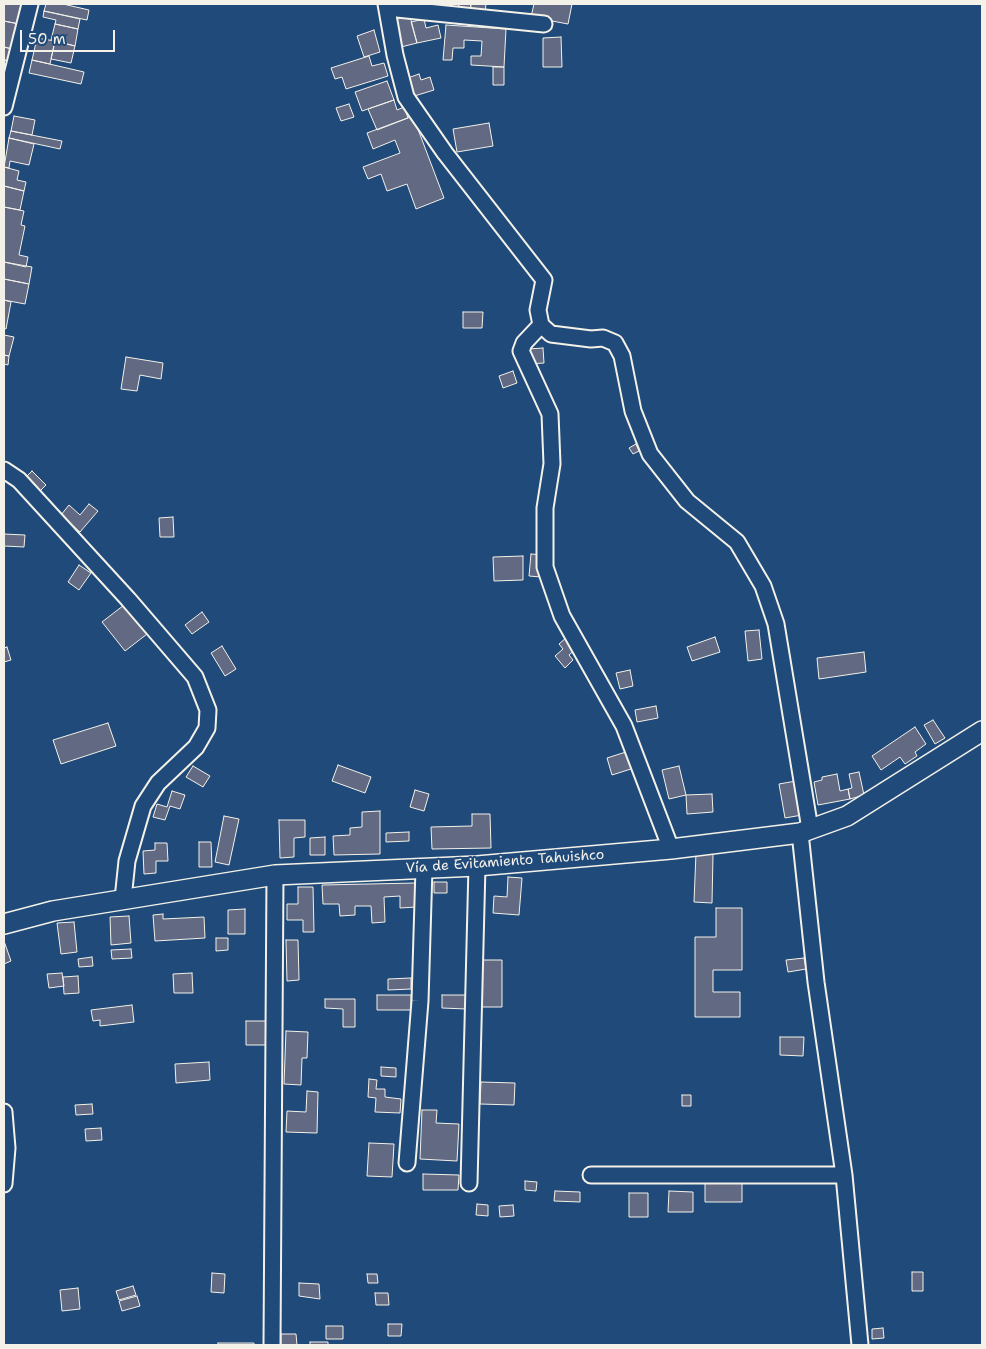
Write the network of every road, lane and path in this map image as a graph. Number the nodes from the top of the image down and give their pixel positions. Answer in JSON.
{"nodes":[{"id":1,"x":30,"y":4,"type":"edge"},
{"id":2,"x":386,"y":6,"type":"edge"},
{"id":3,"x":544,"y":24,"type":"dead end"},
{"id":4,"x":4,"y":108,"type":"edge"},
{"id":5,"x":541,"y":325,"type":"junction"},
{"id":6,"x":4,"y":470,"type":"edge"},
{"id":7,"x":982,"y":731,"type":"edge"},
{"id":8,"x":805,"y":831,"type":"junction"},
{"id":9,"x":671,"y":849,"type":"junction"},
{"id":10,"x":477,"y":866,"type":"junction"},
{"id":11,"x":424,"y":868,"type":"junction"},
{"id":12,"x":274,"y":875,"type":"junction"},
{"id":13,"x":122,"y":899,"type":"junction"},
{"id":14,"x":4,"y":924,"type":"edge"},
{"id":15,"x":4,"y":1112,"type":"edge"},
{"id":16,"x":406,"y":1163,"type":"dead end"},
{"id":17,"x":591,"y":1175,"type":"dead end"},
{"id":18,"x":844,"y":1175,"type":"junction"},
{"id":19,"x":469,"y":1183,"type":"dead end"},
{"id":20,"x":4,"y":1184,"type":"edge"},
{"id":21,"x":272,"y":1345,"type":"edge"},
{"id":22,"x":860,"y":1345,"type":"edge"}],
"edges":[{"from":1,"to":4,"type":"street"},
{"from":2,"to":3,"type":"street"},
{"from":2,"to":5,"type":"street"},
{"from":5,"to":8,"type":"street"},
{"from":5,"to":9,"type":"street"},
{"from":6,"to":13,"type":"street"},
{"from":7,"to":8,"type":"main road","name":"Vía de Evitamiento Tahuishco"},
{"from":8,"to":9,"type":"main road","name":"Vía de Evitamiento Tahuishco"},
{"from":8,"to":18,"type":"street"},
{"from":9,"to":10,"type":"main road","name":"Vía de Evitamiento Tahuishco"},
{"from":10,"to":11,"type":"main road","name":"Vía de Evitamiento Tahuishco"},
{"from":10,"to":19,"type":"street"},
{"from":11,"to":12,"type":"main road","name":"Vía de Evitamiento Tahuishco"},
{"from":11,"to":16,"type":"street"},
{"from":12,"to":13,"type":"main road","name":"Vía de Evitamiento Tahuishco"},
{"from":12,"to":21,"type":"street"},
{"from":13,"to":14,"type":"main road","name":"Vía de Evitamiento Tahuishco"},
{"from":15,"to":20,"type":"street"},
{"from":17,"to":18,"type":"street"},
{"from":18,"to":22,"type":"street"}]}
